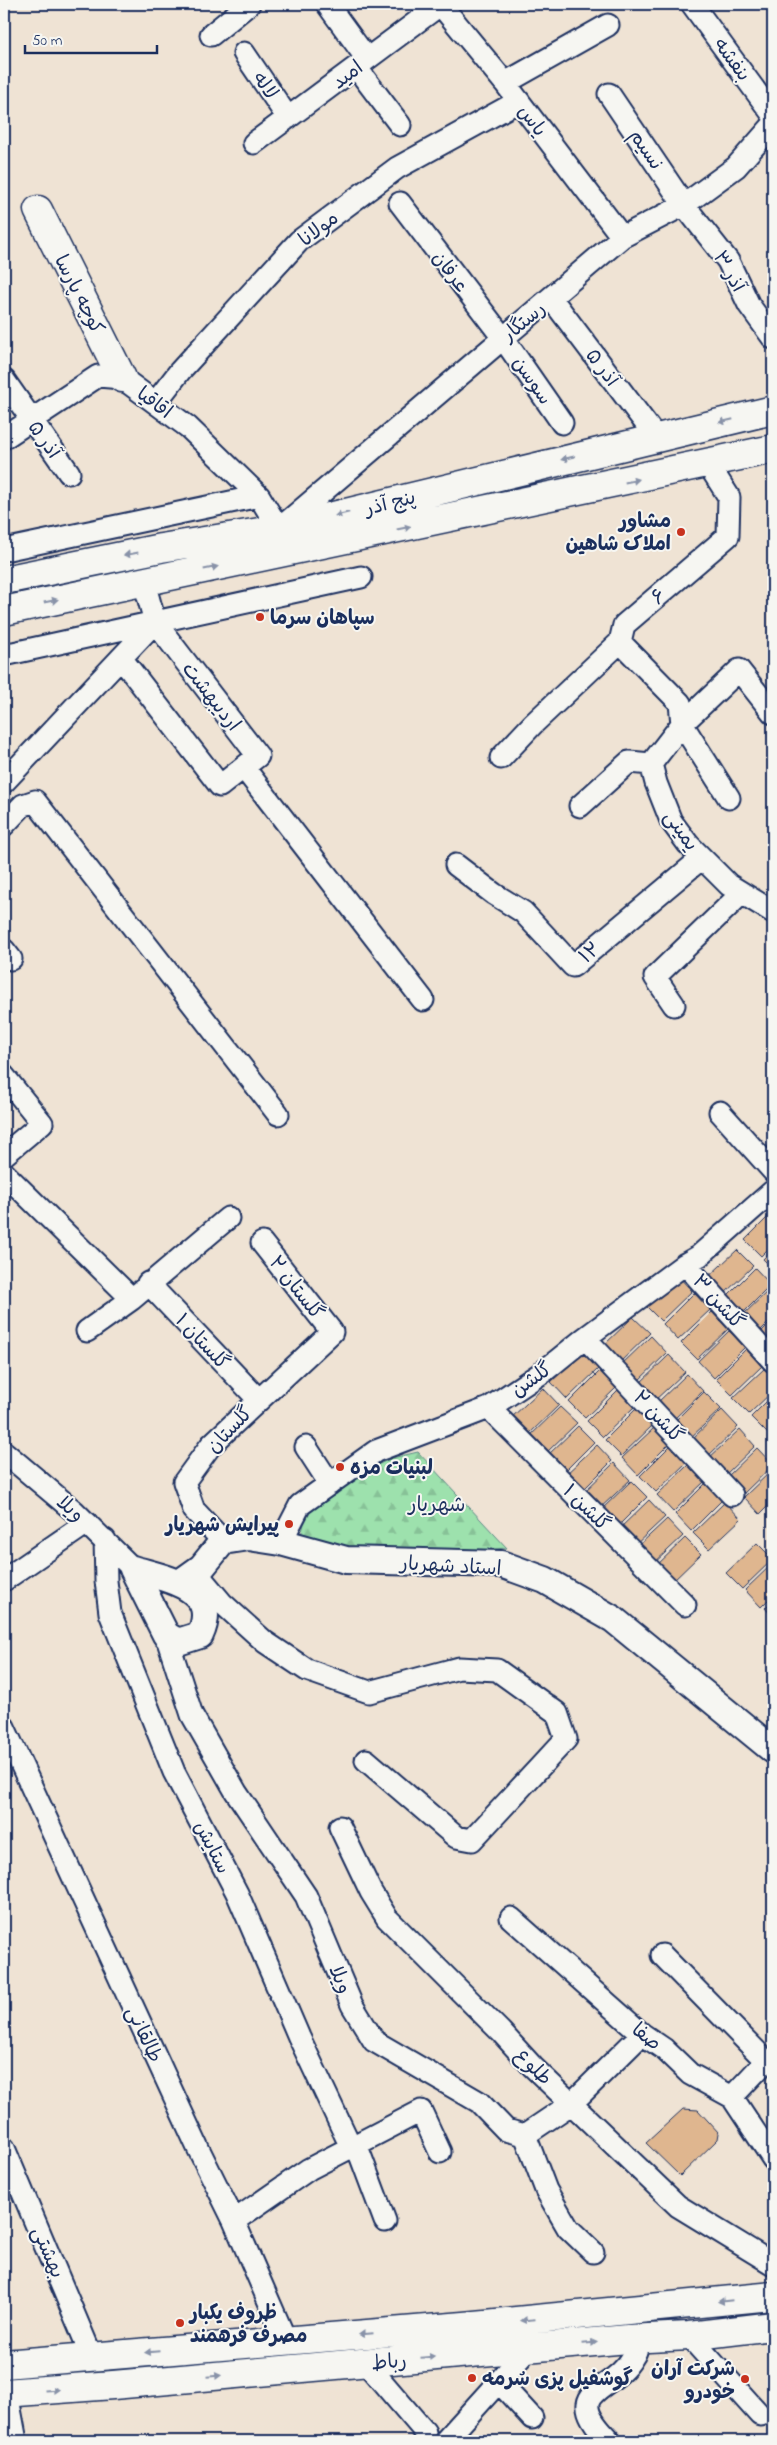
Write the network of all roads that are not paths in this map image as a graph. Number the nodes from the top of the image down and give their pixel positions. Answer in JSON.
{"nodes":[{"id":1,"x":249,"y":4,"type":"edge"},
{"id":2,"x":327,"y":4,"type":"edge"},
{"id":3,"x":440,"y":4,"type":"edge"},
{"id":4,"x":692,"y":4,"type":"edge"},
{"id":5,"x":608,"y":25,"type":"dead end"},
{"id":6,"x":211,"y":35,"type":"dead end"},
{"id":7,"x":244,"y":53,"type":"dead end"},
{"id":8,"x":361,"y":63,"type":"junction"},
{"id":9,"x":505,"y":83,"type":"junction"},
{"id":10,"x":610,"y":94,"type":"dead end"},
{"id":11,"x":519,"y":102,"type":"junction"},
{"id":12,"x":773,"y":115,"type":"edge"},
{"id":13,"x":288,"y":118,"type":"junction"},
{"id":14,"x":400,"y":125,"type":"dead end"},
{"id":15,"x":773,"y":125,"type":"edge"},
{"id":16,"x":254,"y":143,"type":"dead end"},
{"id":17,"x":400,"y":203,"type":"dead end"},
{"id":18,"x":684,"y":205,"type":"junction"},
{"id":19,"x":38,"y":210,"type":"dead end"},
{"id":20,"x":622,"y":237,"type":"junction"},
{"id":21,"x":551,"y":298,"type":"junction"},
{"id":22,"x":503,"y":338,"type":"junction"},
{"id":23,"x":773,"y":338,"type":"edge"},
{"id":24,"x":122,"y":378,"type":"junction"},
{"id":25,"x":4,"y":380,"type":"edge"},
{"id":26,"x":156,"y":402,"type":"junction"},
{"id":27,"x":773,"y":410,"type":"edge"},
{"id":28,"x":31,"y":419,"type":"junction"},
{"id":29,"x":562,"y":423,"type":"dead end"},
{"id":30,"x":656,"y":437,"type":"junction"},
{"id":31,"x":4,"y":438,"type":"edge"},
{"id":32,"x":773,"y":449,"type":"edge"},
{"id":33,"x":708,"y":464,"type":"junction"},
{"id":34,"x":69,"y":473,"type":"dead end"},
{"id":35,"x":259,"y":496,"type":"junction"},
{"id":36,"x":279,"y":529,"type":"junction"},
{"id":37,"x":161,"y":548,"type":"junction"},
{"id":38,"x":4,"y":550,"type":"edge"},
{"id":39,"x":102,"y":560,"type":"junction"},
{"id":40,"x":361,"y":577,"type":"dead end"},
{"id":41,"x":156,"y":579,"type":"junction"},
{"id":42,"x":4,"y":580,"type":"edge"},
{"id":43,"x":107,"y":590,"type":"junction"},
{"id":44,"x":4,"y":611,"type":"edge"},
{"id":45,"x":154,"y":622,"type":"junction"},
{"id":46,"x":620,"y":642,"type":"junction"},
{"id":47,"x":4,"y":655,"type":"edge"},
{"id":48,"x":122,"y":658,"type":"junction"},
{"id":49,"x":773,"y":713,"type":"edge"},
{"id":50,"x":682,"y":724,"type":"junction"},
{"id":51,"x":501,"y":758,"type":"dead end"},
{"id":52,"x":651,"y":764,"type":"junction"},
{"id":53,"x":244,"y":768,"type":"junction"},
{"id":54,"x":4,"y":782,"type":"edge"},
{"id":55,"x":729,"y":798,"type":"dead end"},
{"id":56,"x":580,"y":806,"type":"dead end"},
{"id":57,"x":4,"y":825,"type":"edge"},
{"id":58,"x":702,"y":858,"type":"junction"},
{"id":59,"x":456,"y":865,"type":"dead end"},
{"id":60,"x":742,"y":893,"type":"junction"},
{"id":61,"x":773,"y":912,"type":"edge"},
{"id":62,"x":423,"y":1000,"type":"dead end"},
{"id":63,"x":674,"y":1004,"type":"dead end"},
{"id":64,"x":4,"y":1076,"type":"edge"},
{"id":65,"x":720,"y":1112,"type":"dead end"},
{"id":66,"x":278,"y":1114,"type":"dead end"},
{"id":67,"x":4,"y":1155,"type":"edge"},
{"id":68,"x":773,"y":1171,"type":"edge"},
{"id":69,"x":4,"y":1174,"type":"edge"},
{"id":70,"x":773,"y":1192,"type":"edge"},
{"id":71,"x":228,"y":1218,"type":"dead end"},
{"id":72,"x":262,"y":1243,"type":"dead end"},
{"id":73,"x":685,"y":1264,"type":"junction"},
{"id":74,"x":148,"y":1283,"type":"junction"},
{"id":75,"x":132,"y":1299,"type":"junction"},
{"id":76,"x":87,"y":1331,"type":"dead end"},
{"id":77,"x":332,"y":1332,"type":"joint"},
{"id":78,"x":585,"y":1338,"type":"junction"},
{"id":79,"x":773,"y":1361,"type":"edge"},
{"id":80,"x":258,"y":1399,"type":"junction"},
{"id":81,"x":488,"y":1408,"type":"junction"},
{"id":82,"x":306,"y":1446,"type":"dead end"},
{"id":83,"x":4,"y":1452,"type":"edge"},
{"id":84,"x":330,"y":1484,"type":"junction"},
{"id":85,"x":732,"y":1495,"type":"dead end"},
{"id":86,"x":87,"y":1523,"type":"junction"},
{"id":87,"x":105,"y":1540,"type":"junction"},
{"id":88,"x":223,"y":1541,"type":"junction"},
{"id":89,"x":281,"y":1542,"type":"junction"},
{"id":90,"x":133,"y":1569,"type":"junction"},
{"id":91,"x":6,"y":1575,"type":"edge"},
{"id":92,"x":188,"y":1577,"type":"junction"},
{"id":93,"x":685,"y":1605,"type":"dead end"},
{"id":94,"x":166,"y":1635,"type":"junction"},
{"id":95,"x":4,"y":1727,"type":"edge"},
{"id":96,"x":773,"y":1750,"type":"edge"},
{"id":97,"x":366,"y":1760,"type":"dead end"},
{"id":98,"x":340,"y":1827,"type":"dead end"},
{"id":99,"x":511,"y":1918,"type":"dead end"},
{"id":100,"x":662,"y":1955,"type":"dead end"},
{"id":101,"x":642,"y":2034,"type":"junction"},
{"id":102,"x":732,"y":2097,"type":"junction"},
{"id":103,"x":571,"y":2104,"type":"junction"},
{"id":104,"x":525,"y":2135,"type":"junction"},
{"id":105,"x":354,"y":2146,"type":"junction"},
{"id":106,"x":4,"y":2148,"type":"edge"},
{"id":107,"x":440,"y":2152,"type":"dead end"},
{"id":108,"x":773,"y":2159,"type":"edge"},
{"id":109,"x":12,"y":2183,"type":"edge"},
{"id":110,"x":234,"y":2221,"type":"junction"},
{"id":111,"x":385,"y":2221,"type":"dead end"},
{"id":112,"x":593,"y":2252,"type":"dead end"},
{"id":113,"x":773,"y":2264,"type":"edge"},
{"id":114,"x":773,"y":2296,"type":"edge"},
{"id":115,"x":773,"y":2326,"type":"edge"},
{"id":116,"x":690,"y":2336,"type":"junction"},
{"id":117,"x":639,"y":2339,"type":"junction"},
{"id":118,"x":286,"y":2341,"type":"junction"},
{"id":119,"x":529,"y":2348,"type":"junction"},
{"id":120,"x":92,"y":2357,"type":"junction"},
{"id":121,"x":366,"y":2363,"type":"junction"},
{"id":122,"x":4,"y":2364,"type":"edge"},
{"id":123,"x":499,"y":2382,"type":"junction"},
{"id":124,"x":6,"y":2393,"type":"edge"},
{"id":125,"x":760,"y":2416,"type":"dead end"},
{"id":126,"x":532,"y":2418,"type":"dead end"},
{"id":127,"x":425,"y":2432,"type":"dead end"},
{"id":128,"x":16,"y":2441,"type":"edge"},
{"id":129,"x":445,"y":2441,"type":"edge"},
{"id":130,"x":610,"y":2441,"type":"edge"}],
"edges":[{"from":1,"to":6,"type":"street"},
{"from":2,"to":8,"type":"street"},
{"from":3,"to":8,"type":"street","name":"امید"},
{"from":3,"to":9,"type":"street","name":"یاس"},
{"from":4,"to":12,"type":"street","name":"بنفشه"},
{"from":5,"to":9,"type":"street"},
{"from":7,"to":13,"type":"street","name":"لاله"},
{"from":8,"to":13,"type":"street","name":"امید"},
{"from":8,"to":14,"type":"street"},
{"from":9,"to":11,"type":"street","name":"یاس"},
{"from":10,"to":18,"type":"street","name":"نسیم"},
{"from":11,"to":20,"type":"street","name":"یاس"},
{"from":11,"to":26,"type":"street","name":"مولانا"},
{"from":13,"to":16,"type":"street","name":"امید"},
{"from":15,"to":18,"type":"street","name":"رستگار"},
{"from":17,"to":22,"type":"street","name":"عرفان"},
{"from":18,"to":20,"type":"street","name":"رستگار"},
{"from":18,"to":23,"type":"street","name":"آذر ۳"},
{"from":19,"to":24,"type":"main road","name":"کوچه پارسا"},
{"from":20,"to":21,"type":"street","name":"رستگار"},
{"from":21,"to":22,"type":"street","name":"رستگار"},
{"from":21,"to":30,"type":"street","name":"آذر ۵"},
{"from":22,"to":29,"type":"street","name":"سوسن"},
{"from":22,"to":36,"type":"street","name":"رستگار"},
{"from":24,"to":26,"type":"street","name":"اقاقیا"},
{"from":24,"to":28,"type":"street","name":"اقاقیا"},
{"from":25,"to":28,"type":"street","name":"آذر ۵"},
{"from":26,"to":35,"type":"street","name":"اقاقیا"},
{"from":27,"to":30,"type":"main road","name":"پنج آذر","one_way":true},
{"from":28,"to":31,"type":"street","name":"اقاقیا"},
{"from":28,"to":34,"type":"street","name":"آذر ۵"},
{"from":30,"to":36,"type":"main road","name":"پنج آذر","one_way":true},
{"from":32,"to":33,"type":"main road","name":"پنج آذر"},
{"from":41,"to":33,"type":"main road","name":"پنج آذر","one_way":true},
{"from":33,"to":46,"type":"street","name":"۶"},
{"from":35,"to":36,"type":"street","name":"اقاقیا"},
{"from":35,"to":38,"type":"street"},
{"from":36,"to":37,"type":"main road","name":"پنج آذر"},
{"from":37,"to":39,"type":"main road","name":"پنج آذر","one_way":true},
{"from":37,"to":41,"type":"main road"},
{"from":39,"to":42,"type":"main road","name":"پنج آذر"},
{"from":39,"to":43,"type":"main road"},
{"from":40,"to":45,"type":"street"},
{"from":41,"to":43,"type":"main road","name":"پنج آذر"},
{"from":41,"to":45,"type":"street"},
{"from":44,"to":43,"type":"main road","name":"پنج آذر","one_way":true},
{"from":45,"to":47,"type":"street"},
{"from":45,"to":48,"type":"street"},
{"from":45,"to":53,"type":"street","name":"اردیبهشت"},
{"from":46,"to":50,"type":"street"},
{"from":46,"to":51,"type":"street"},
{"from":48,"to":53,"type":"street"},
{"from":48,"to":54,"type":"street"},
{"from":49,"to":50,"type":"street"},
{"from":50,"to":52,"type":"street"},
{"from":50,"to":55,"type":"street"},
{"from":52,"to":56,"type":"street"},
{"from":52,"to":58,"type":"street","name":"یمینی"},
{"from":53,"to":62,"type":"street"},
{"from":57,"to":66,"type":"street"},
{"from":58,"to":59,"type":"street","name":"۱۲"},
{"from":58,"to":60,"type":"street","name":"یمینی"},
{"from":60,"to":61,"type":"street","name":"یمینی"},
{"from":60,"to":63,"type":"street"},
{"from":64,"to":67,"type":"street"},
{"from":65,"to":68,"type":"street"},
{"from":69,"to":75,"type":"street"},
{"from":70,"to":73,"type":"street","name":"گلشن"},
{"from":71,"to":74,"type":"street"},
{"from":72,"to":77,"type":"street","name":"گلستان ۲"},
{"from":73,"to":78,"type":"street","name":"گلشن"},
{"from":73,"to":79,"type":"street","name":"گلشن ۳"},
{"from":74,"to":75,"type":"street"},
{"from":74,"to":80,"type":"street","name":"گلستان ۱"},
{"from":75,"to":76,"type":"street"},
{"from":77,"to":80,"type":"street","name":"گلستان"},
{"from":78,"to":81,"type":"street","name":"گلشن"},
{"from":78,"to":85,"type":"street","name":"گلشن ۲"},
{"from":80,"to":88,"type":"street","name":"گلستان"},
{"from":81,"to":84,"type":"street","name":"گلشن"},
{"from":81,"to":93,"type":"street","name":"گلشن ۱"},
{"from":82,"to":84,"type":"street"},
{"from":83,"to":86,"type":"street","name":"ویلا"},
{"from":84,"to":89,"type":"street","name":"گلشن"},
{"from":86,"to":87,"type":"street","name":"ویلا"},
{"from":86,"to":91,"type":"street"},
{"from":87,"to":90,"type":"street","name":"ویلا"},
{"from":87,"to":105,"type":"street","name":"ستایش"},
{"from":88,"to":89,"type":"street","name":"استاد شهریار"},
{"from":88,"to":92,"type":"street"},
{"from":89,"to":96,"type":"street","name":"استاد شهریار"},
{"from":90,"to":92,"type":"street"},
{"from":90,"to":94,"type":"street"},
{"from":92,"to":94,"type":"street"},
{"from":92,"to":97,"type":"street"},
{"from":94,"to":104,"type":"street","name":"ویلا"},
{"from":95,"to":110,"type":"street","name":"طالقانی"},
{"from":98,"to":103,"type":"street","name":"طلوع"},
{"from":99,"to":101,"type":"street","name":"صفا"},
{"from":100,"to":102,"type":"street"},
{"from":101,"to":102,"type":"street","name":"صفا"},
{"from":101,"to":103,"type":"street"},
{"from":102,"to":108,"type":"street","name":"صفا"},
{"from":103,"to":104,"type":"street"},
{"from":103,"to":113,"type":"street","name":"طلوع"},
{"from":104,"to":112,"type":"street"},
{"from":105,"to":107,"type":"street"},
{"from":105,"to":110,"type":"street"},
{"from":105,"to":111,"type":"street","name":"ستایش"},
{"from":106,"to":109,"type":"street","name":"بهشتی"},
{"from":109,"to":120,"type":"street","name":"بهشتی"},
{"from":110,"to":118,"type":"street","name":"طالقانی"},
{"from":114,"to":118,"type":"main road","name":"رباط","one_way":true},
{"from":115,"to":116,"type":"main road","name":"رباط"},
{"from":116,"to":117,"type":"main road","name":"رباط"},
{"from":116,"to":125,"type":"street"},
{"from":119,"to":117,"type":"main road","name":"رباط","one_way":true},
{"from":117,"to":130,"type":"street"},
{"from":118,"to":120,"type":"main road","name":"رباط","one_way":true},
{"from":121,"to":119,"type":"main road","name":"رباط","one_way":true},
{"from":119,"to":123,"type":"street"},
{"from":120,"to":122,"type":"main road","name":"رباط"},
{"from":124,"to":121,"type":"main road","name":"رباط","one_way":true},
{"from":121,"to":127,"type":"street"},
{"from":123,"to":126,"type":"street"},
{"from":123,"to":129,"type":"street"},
{"from":124,"to":128,"type":"street"}]}
